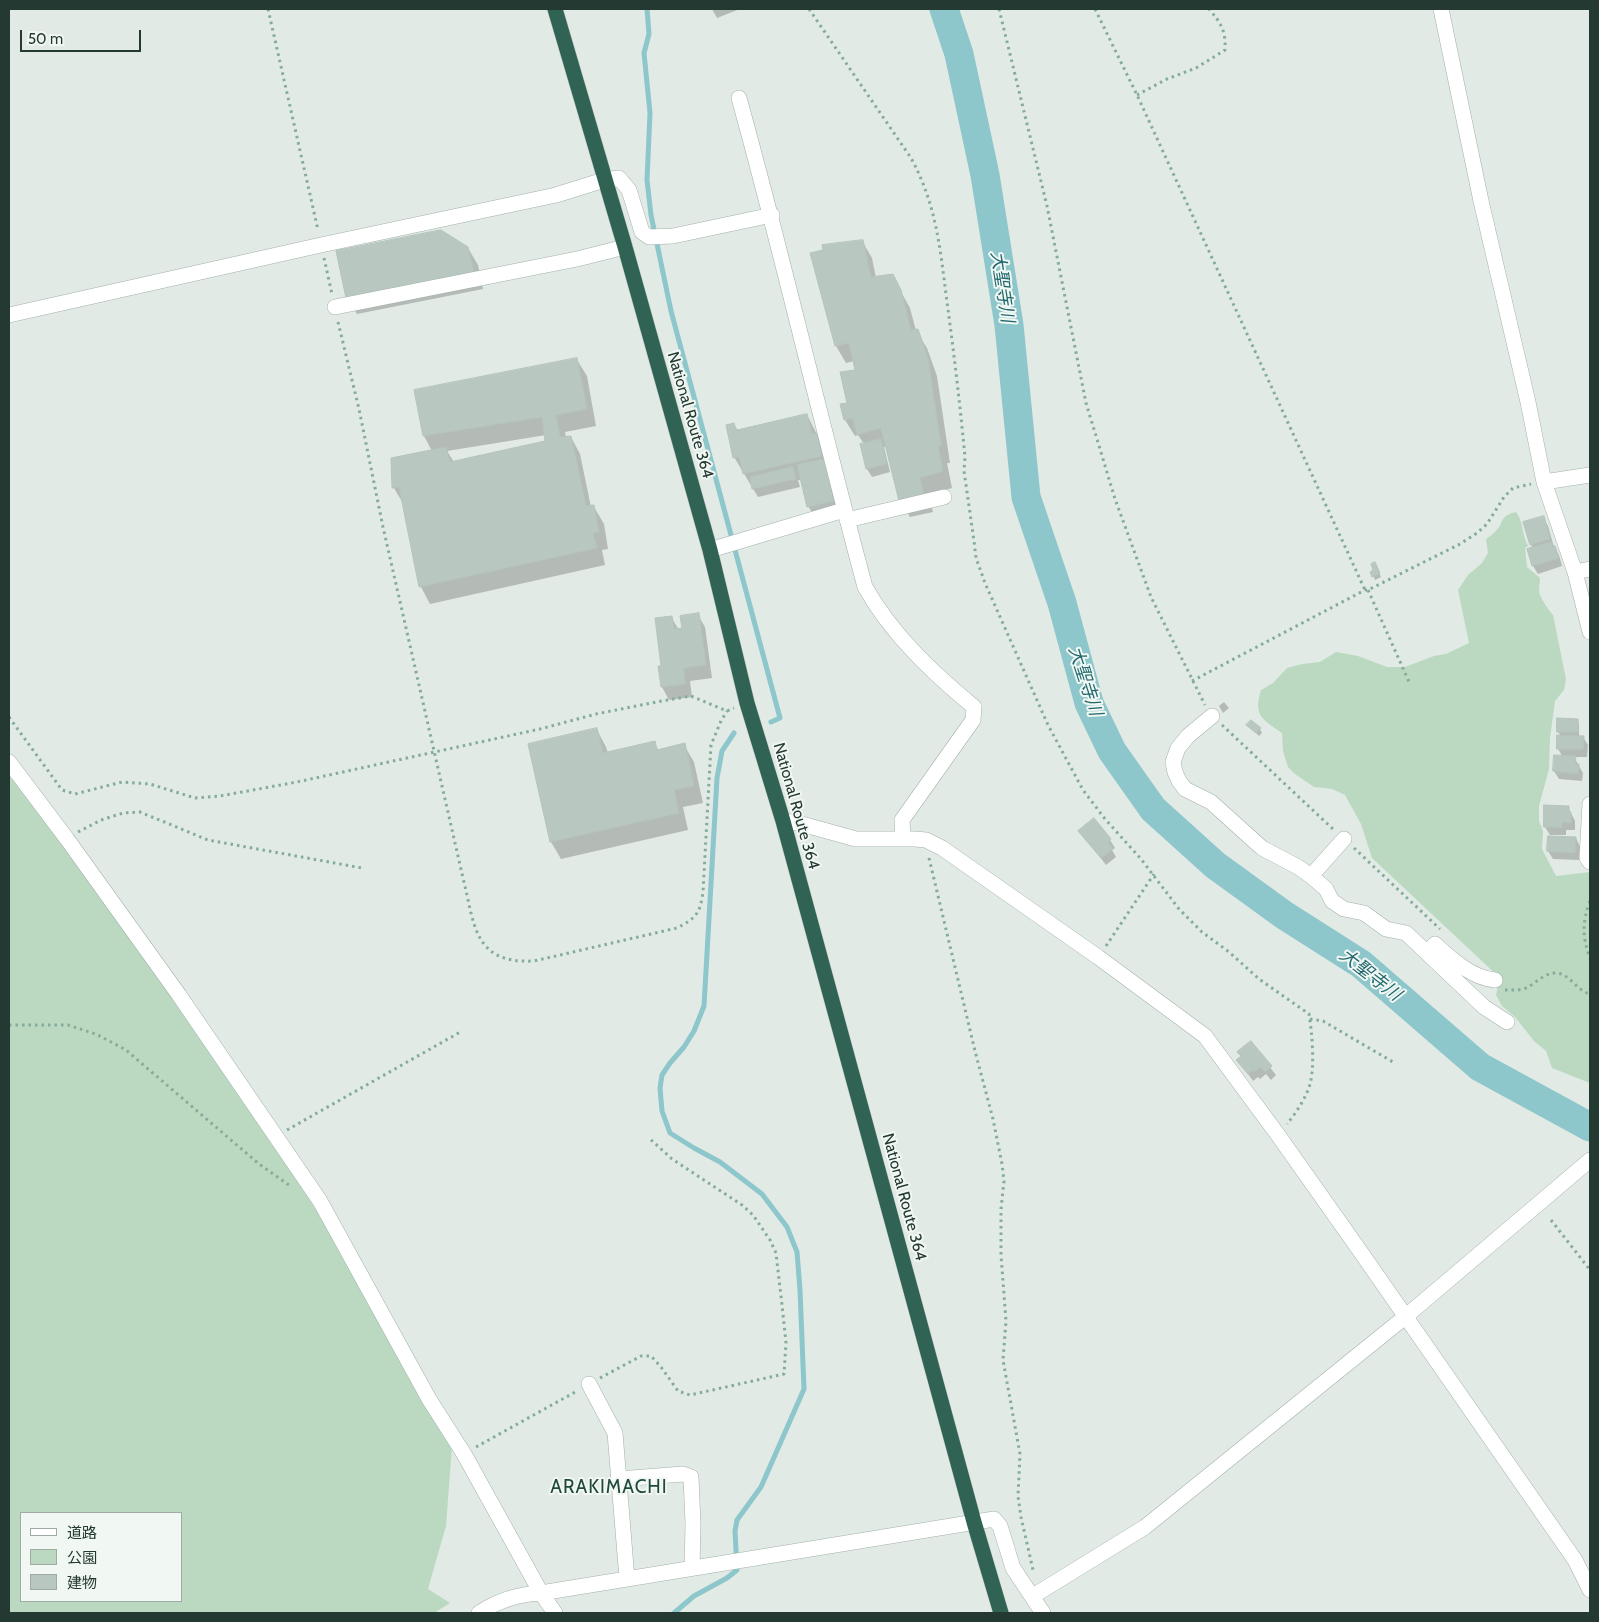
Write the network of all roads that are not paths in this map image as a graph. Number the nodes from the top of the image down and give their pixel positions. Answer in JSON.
{"nodes":[{"id":1,"x":555,"y":9,"type":"edge"},
{"id":2,"x":1441,"y":9,"type":"edge"},
{"id":3,"x":739,"y":98,"type":"dead end"},
{"id":4,"x":604,"y":180,"type":"junction"},
{"id":5,"x":772,"y":215,"type":"junction"},
{"id":6,"x":625,"y":247,"type":"junction"},
{"id":7,"x":335,"y":308,"type":"road end"},
{"id":8,"x":9,"y":315,"type":"edge"},
{"id":9,"x":1590,"y":474,"type":"edge"},
{"id":10,"x":1544,"y":482,"type":"junction"},
{"id":11,"x":944,"y":497,"type":"dead end"},
{"id":12,"x":846,"y":515,"type":"junction"},
{"id":13,"x":710,"y":550,"type":"junction"},
{"id":14,"x":1590,"y":569,"type":"edge"},
{"id":15,"x":1575,"y":572,"type":"junction"},
{"id":16,"x":1590,"y":632,"type":"edge"},
{"id":17,"x":1212,"y":716,"type":"road end"},
{"id":18,"x":9,"y":762,"type":"edge"},
{"id":19,"x":1590,"y":804,"type":"edge"},
{"id":20,"x":784,"y":821,"type":"junction"},
{"id":21,"x":902,"y":837,"type":"junction"},
{"id":22,"x":1344,"y":839,"type":"road end"},
{"id":23,"x":1590,"y":862,"type":"edge"},
{"id":24,"x":1311,"y":876,"type":"junction"},
{"id":25,"x":1427,"y":953,"type":"junction"},
{"id":26,"x":1495,"y":980,"type":"road end"},
{"id":27,"x":1507,"y":1022,"type":"dead end"},
{"id":28,"x":1590,"y":1160,"type":"edge"},
{"id":29,"x":1406,"y":1316,"type":"junction"},
{"id":30,"x":589,"y":1384,"type":"road end"},
{"id":31,"x":619,"y":1479,"type":"junction"},
{"id":32,"x":974,"y":1522,"type":"junction"},
{"id":33,"x":692,"y":1568,"type":"junction"},
{"id":34,"x":628,"y":1579,"type":"junction"},
{"id":35,"x":1590,"y":1590,"type":"edge"},
{"id":36,"x":541,"y":1593,"type":"junction"},
{"id":37,"x":1038,"y":1593,"type":"junction"},
{"id":38,"x":480,"y":1613,"type":"edge"},
{"id":39,"x":555,"y":1613,"type":"edge"},
{"id":40,"x":1001,"y":1613,"type":"edge"},
{"id":41,"x":1043,"y":1613,"type":"edge"}],
"edges":[{"from":1,"to":4,"type":"highway","name":"National Route 364"},
{"from":2,"to":10,"type":"street"},
{"from":3,"to":5,"type":"street"},
{"from":4,"to":5,"type":"street"},
{"from":4,"to":6,"type":"highway","name":"National Route 364"},
{"from":4,"to":8,"type":"street"},
{"from":5,"to":12,"type":"street"},
{"from":6,"to":7,"type":"street"},
{"from":6,"to":13,"type":"highway","name":"National Route 364"},
{"from":9,"to":10,"type":"street"},
{"from":10,"to":15,"type":"street"},
{"from":11,"to":12,"type":"street"},
{"from":12,"to":13,"type":"street"},
{"from":12,"to":21,"type":"street"},
{"from":13,"to":20,"type":"highway","name":"National Route 364"},
{"from":14,"to":15,"type":"street"},
{"from":15,"to":16,"type":"street"},
{"from":17,"to":24,"type":"street"},
{"from":18,"to":36,"type":"street"},
{"from":19,"to":23,"type":"street"},
{"from":20,"to":21,"type":"street"},
{"from":20,"to":32,"type":"highway","name":"National Route 364"},
{"from":21,"to":29,"type":"street"},
{"from":22,"to":24,"type":"street"},
{"from":24,"to":25,"type":"street"},
{"from":25,"to":26,"type":"street"},
{"from":25,"to":27,"type":"street"},
{"from":28,"to":29,"type":"street"},
{"from":29,"to":35,"type":"street"},
{"from":29,"to":37,"type":"street"},
{"from":30,"to":31,"type":"street"},
{"from":31,"to":33,"type":"street"},
{"from":31,"to":34,"type":"street"},
{"from":32,"to":33,"type":"street"},
{"from":32,"to":37,"type":"street"},
{"from":32,"to":40,"type":"highway","name":"National Route 364"},
{"from":33,"to":34,"type":"street"},
{"from":34,"to":36,"type":"street"},
{"from":36,"to":38,"type":"street"},
{"from":36,"to":39,"type":"street"},
{"from":37,"to":41,"type":"street"}]}
